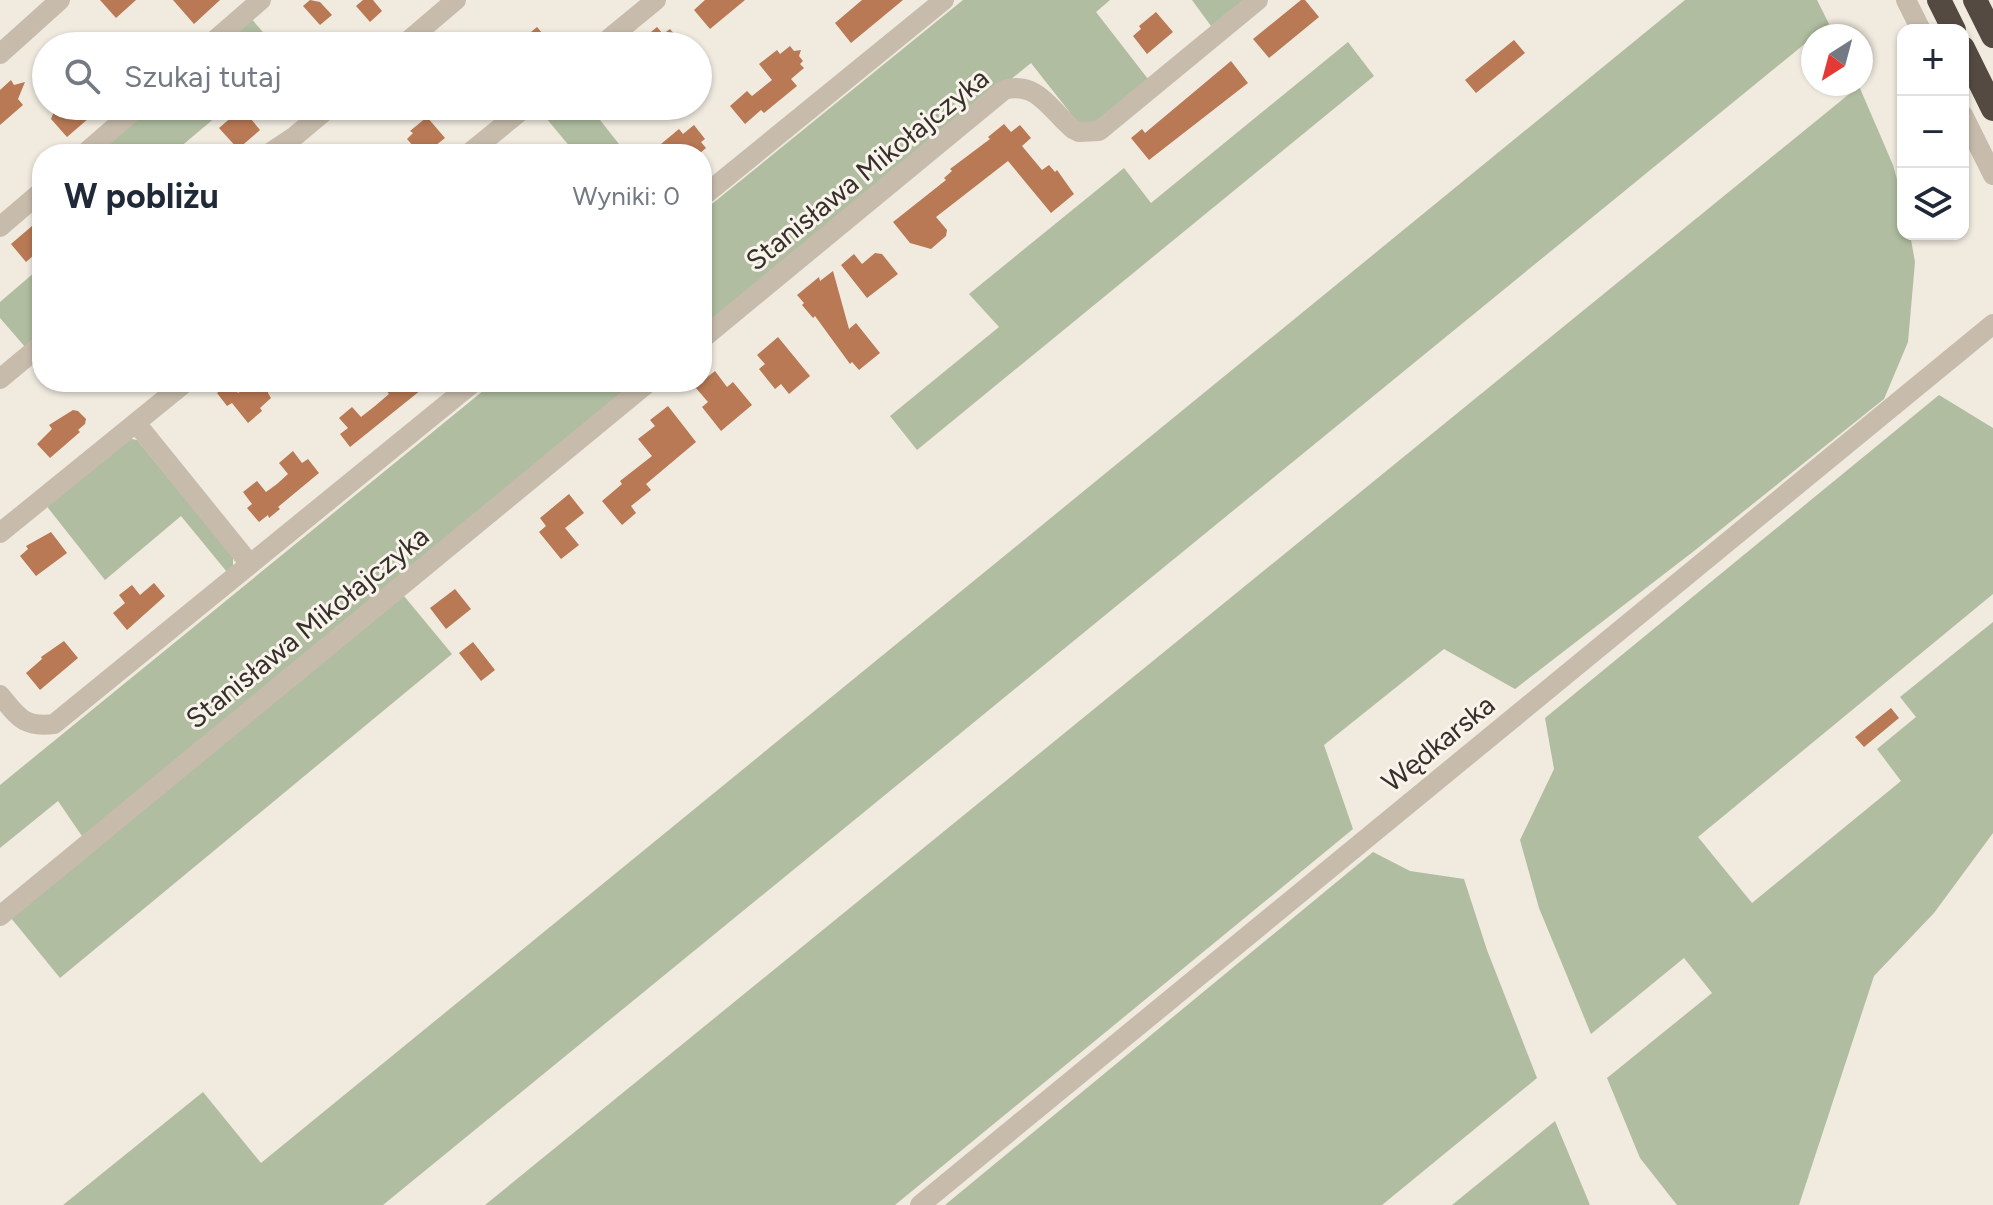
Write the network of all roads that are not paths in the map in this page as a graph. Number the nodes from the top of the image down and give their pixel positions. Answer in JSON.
{"nodes":[{"id":1,"x":60,"y":0,"type":"edge"},
{"id":2,"x":261,"y":0,"type":"edge"},
{"id":3,"x":456,"y":0,"type":"edge"},
{"id":4,"x":656,"y":0,"type":"edge"},
{"id":5,"x":944,"y":0,"type":"edge"},
{"id":6,"x":1258,"y":0,"type":"edge"},
{"id":7,"x":1906,"y":0,"type":"edge"},
{"id":8,"x":1939,"y":0,"type":"edge"},
{"id":9,"x":1975,"y":0,"type":"edge"},
{"id":10,"x":1918,"y":24,"type":"edge"},
{"id":11,"x":1951,"y":24,"type":"edge"},
{"id":12,"x":224,"y":32,"type":"edge"},
{"id":13,"x":418,"y":32,"type":"edge"},
{"id":14,"x":617,"y":32,"type":"edge"},
{"id":15,"x":1993,"y":36,"type":"edge"},
{"id":16,"x":0,"y":54,"type":"edge"},
{"id":17,"x":1969,"y":60,"type":"edge"},
{"id":18,"x":1993,"y":109,"type":"edge"},
{"id":19,"x":123,"y":120,"type":"edge"},
{"id":20,"x":314,"y":120,"type":"edge"},
{"id":21,"x":510,"y":120,"type":"edge"},
{"id":22,"x":1969,"y":127,"type":"edge"},
{"id":23,"x":95,"y":144,"type":"edge"},
{"id":24,"x":283,"y":144,"type":"edge"},
{"id":25,"x":480,"y":144,"type":"edge"},
{"id":26,"x":1993,"y":175,"type":"edge"},
{"id":27,"x":712,"y":189,"type":"edge"},
{"id":28,"x":32,"y":200,"type":"edge"},
{"id":29,"x":0,"y":227,"type":"edge"},
{"id":30,"x":1993,"y":324,"type":"edge"},
{"id":31,"x":712,"y":331,"type":"edge"},
{"id":32,"x":32,"y":352,"type":"edge"},
{"id":33,"x":0,"y":379,"type":"edge"},
{"id":34,"x":174,"y":392,"type":"edge"},
{"id":35,"x":462,"y":392,"type":"edge"},
{"id":36,"x":637,"y":392,"type":"edge"},
{"id":37,"x":136,"y":423,"type":"junction"},
{"id":38,"x":0,"y":533,"type":"edge"},
{"id":39,"x":250,"y":564,"type":"junction"},
{"id":40,"x":0,"y":695,"type":"edge"},
{"id":41,"x":0,"y":916,"type":"edge"},
{"id":42,"x":920,"y":1205,"type":"edge"}],
"edges":[{"from":1,"to":16,"type":"street"},
{"from":2,"to":12,"type":"street"},
{"from":3,"to":13,"type":"street"},
{"from":4,"to":14,"type":"street"},
{"from":5,"to":27,"type":"street"},
{"from":6,"to":31,"type":"street","name":"Stanisława Mikołajczyka"},
{"from":7,"to":10,"type":"street"},
{"from":8,"to":11,"type":"highway"},
{"from":9,"to":15,"type":"highway"},
{"from":17,"to":18,"type":"highway"},
{"from":19,"to":23,"type":"street"},
{"from":20,"to":24,"type":"street"},
{"from":21,"to":25,"type":"street"},
{"from":22,"to":26,"type":"street"},
{"from":28,"to":29,"type":"street"},
{"from":30,"to":42,"type":"street","name":"Wędkarska"},
{"from":32,"to":33,"type":"street"},
{"from":34,"to":37,"type":"street"},
{"from":35,"to":39,"type":"street"},
{"from":36,"to":41,"type":"street","name":"Stanisława Mikołajczyka"},
{"from":37,"to":38,"type":"street"},
{"from":37,"to":39,"type":"street"},
{"from":39,"to":40,"type":"street"}]}
